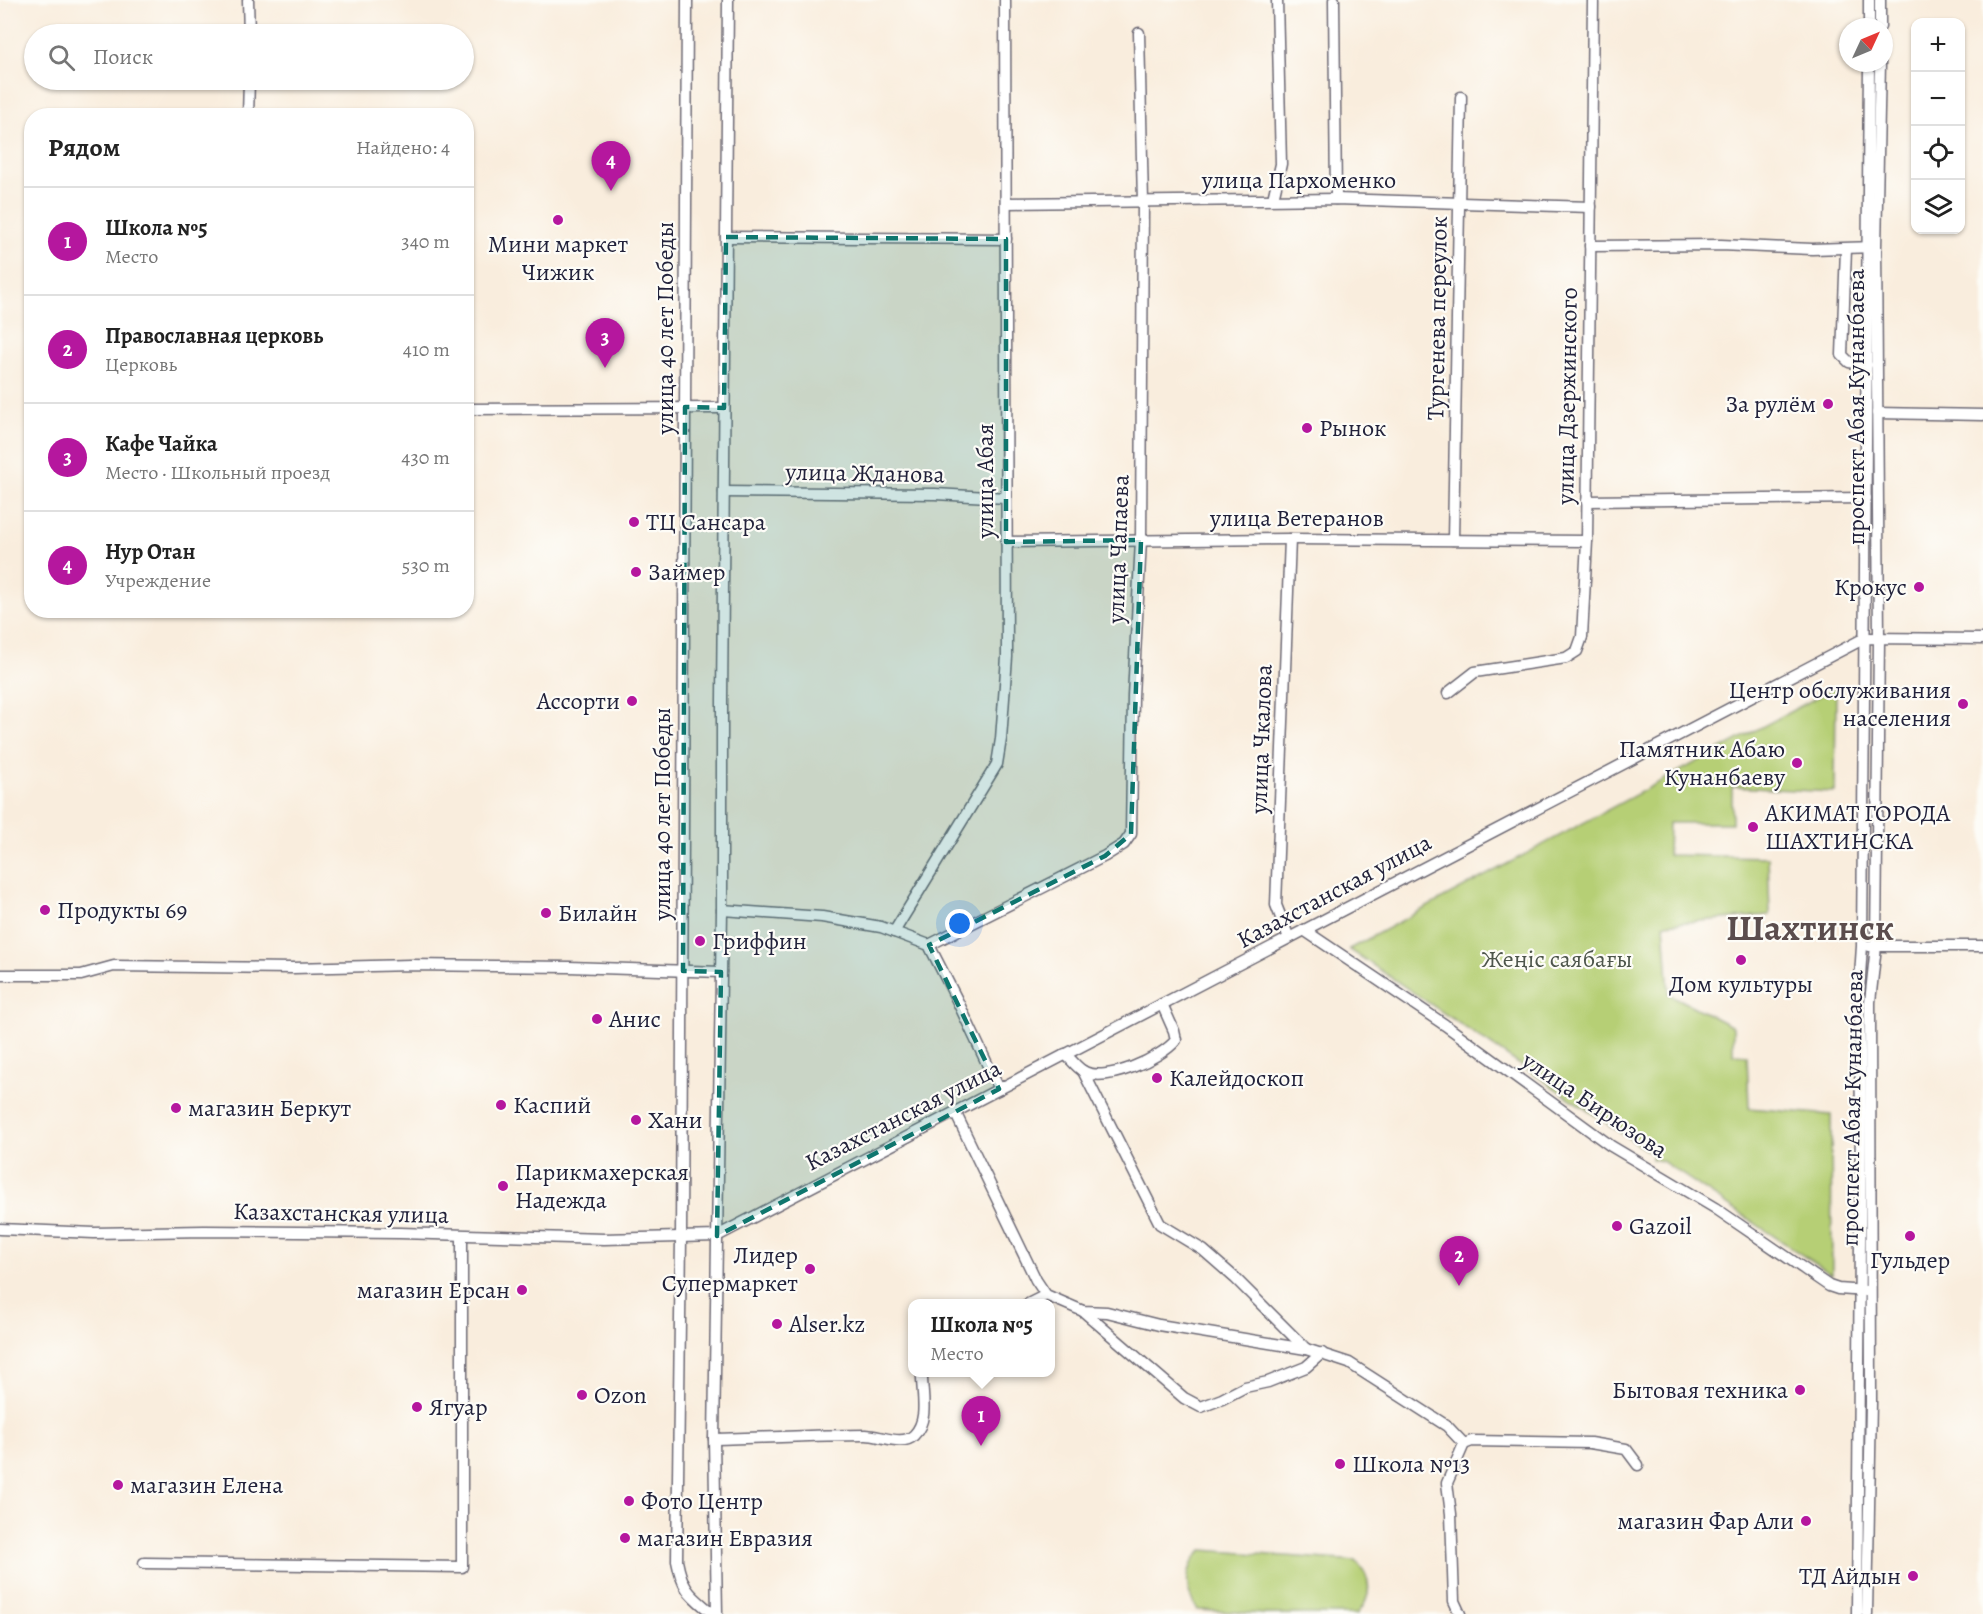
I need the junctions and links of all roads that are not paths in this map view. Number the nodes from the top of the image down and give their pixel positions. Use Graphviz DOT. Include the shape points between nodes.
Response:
graph roads {
  1 [pos="248,0"];
  2 [pos="687,0"];
  3 [pos="728,0"];
  4 [pos="1005,0"];
  5 [pos="1277,0"];
  6 [pos="1334,0"];
  7 [pos="1593,0"];
  8 [pos="1869,0"];
  9 [pos="1880,0"];
  10 [pos="1869,18"];
  11 [pos="1880,18"];
  12 [pos="249,24"];
  13 [pos="1138,33"];
  14 [pos="1869,72"];
  15 [pos="1880,72"];
  16 [pos="249,90"];
  17 [pos="1461,97"];
  18 [pos="248,108"];
  19 [pos="1273,199"];
  20 [pos="1336,199"];
  21 [pos="1143,202"];
  22 [pos="1006,203"];
  23 [pos="1461,203"];
  24 [pos="1591,207"];
  25 [pos="726,237"];
  26 [pos="1006,239"];
  27 [pos="1590,246"];
  28 [pos="1872,248"];
  29 [pos="1846,249"];
  30 [pos="1867,365"];
  31 [pos="685,407"];
  32 [pos="724,408"];
  33 [pos="474,410"];
  34 [pos="1877,413"];
  35 [pos="1983,415"];
  36 [pos="724,492"];
  37 [pos="1006,498"];
  38 [pos="1866,498"];
  39 [pos="1587,501"];
  40 [pos="1290,539"];
  41 [pos="1141,540"];
  42 [pos="1453,540"];
  43 [pos="1587,541"];
  44 [pos="1006,542"];
  45 [pos="1864,638"];
  46 [pos="1880,638"];
  47 [pos="1983,639"];
  48 [pos="1448,693"];
  49 [pos="722,910"];
  50 [pos="1304,930"];
  51 [pos="894,932"];
  52 [pos="1289,938"];
  53 [pos="929,945"];
  54 [pos="1862,946"];
  55 [pos="1876,946"];
  56 [pos="1983,946"];
  57 [pos="683,970"];
  58 [pos="721,972"];
  59 [pos="0,975"];
  60 [pos="1162,1004"];
  61 [pos="1065,1054"];
  62 [pos="1083,1071"];
  63 [pos="999,1089"];
  64 [pos="955,1112"];
  65 [pos="0,1229"];
  66 [pos="462,1236"];
  67 [pos="717,1236"];
  68 [pos="681,1238"];
  69 [pos="1865,1292"];
  70 [pos="1046,1295"];
  71 [pos="1038,1299"];
  72 [pos="1083,1311"];
  73 [pos="1306,1349"];
  74 [pos="1322,1353"];
  75 [pos="922,1377"];
  76 [pos="714,1439"];
  77 [pos="1464,1444"];
  78 [pos="1638,1465"];
  79 [pos="144,1563"];
  80 [pos="715,1614"];
  81 [pos="1460,1614"];
  82 [pos="1857,1614"];
  83 [pos="1867,1614"];
  1 -- 12 [label="street"];
  2 -- 31 [label="street, улица 40 лет Победы"];
  3 -- 25 [label="street, улица 40 лет Победы"];
  4 -- 22 [label="street, улица Абая"];
  5 -- 19 [label="street" via="1281,164"];
  6 -- 20 [label="street"];
  7 -- 24 [label="street, улица Дзержинского"];
  8 -- 10 [label="street"];
  9 -- 11 [label="street"];
  13 -- 21 [label="street, улица Чапаева"];
  14 -- 28 [label="street, проспект Абая Кунанбаева"];
  15 -- 28 [label="street, проспект Абая Кунанбаева"];
  16 -- 18 [label="street"];
  17 -- 23 [label="street, Тургенева переулок"];
  19 -- 20 [label="street, улица Пархоменко"];
  19 -- 21 [label="street, улица Пархоменко"];
  20 -- 23 [label="street, улица Пархоменко"];
  21 -- 22 [label="street, улица Пархоменко"];
  21 -- 41 [label="street, улица Чапаева"];
  22 -- 26 [label="street, улица Абая"];
  23 -- 24 [label="street, улица Пархоменко"];
  23 -- 42 [label="street, Тургенева переулок"];
  24 -- 27 [label="street, улица Дзержинского"];
  25 -- 26 [label="street"];
  25 -- 32 [label="street, улица 40 лет Победы"];
  26 -- 37 [label="street, улица Абая"];
  27 -- 29 [label="street"];
  27 -- 39 [label="street, улица Дзержинского"];
  28 -- 29 [label="street"];
  28 -- 30 [label="street, проспект Абая Кунанбаева"];
  28 -- 34 [label="street, проспект Абая Кунанбаева"];
  29 -- 30 [label="street" via="1842,355 1849,362"];
  30 -- 38 [label="street, проспект Абая Кунанбаева"];
  31 -- 32 [label="street"];
  31 -- 33 [label="street"];
  31 -- 57 [label="street, улица 40 лет Победы"];
  32 -- 36 [label="street, улица 40 лет Победы"];
  34 -- 35 [label="street"];
  34 -- 46 [label="street, проспект Абая Кунанбаева"];
  36 -- 37 [label="street, улица Жданова"];
  36 -- 49 [label="street, улица 40 лет Победы"];
  37 -- 44 [label="street, улица Абая"];
  38 -- 39 [label="street"];
  38 -- 45 [label="street, проспект Абая Кунанбаева"];
  39 -- 43 [label="street, улица Дзержинского"];
  40 -- 41 [label="street, улица Ветеранов"];
  40 -- 42 [label="street, улица Ветеранов"];
  40 -- 52 [label="street, улица Чкалова" via="1276,905"];
  41 -- 44 [label="street, улица Ветеранов"];
  41 -- 53 [label="street, улица Чапаева" via="1131,834 1124,844 1105,856"];
  42 -- 43 [label="street, улица Ветеранов"];
  43 -- 48 [label="street, улица Дзержинского" via="1582,638 1577,651 1566,658 1474,672"];
  44 -- 51 [label="street, улица Абая" via="1007,657 997,764"];
  45 -- 46 [label="street, Казахстанская улица"];
  45 -- 50 [label="street, Казахстанская улица"];
  45 -- 54 [label="street, проспект Абая Кунанбаева"];
  46 -- 47 [label="street, Казахстанская улица"];
  46 -- 55 [label="street, проспект Абая Кунанбаева"];
  49 -- 51 [label="street" via="822,916"];
  49 -- 58 [label="street, улица 40 лет Победы"];
  50 -- 52 [label="street, Казахстанская улица"];
  50 -- 69 [label="street, улица Бирюзова" via="1445,1025 1611,1146 1715,1208 1829,1286"];
  51 -- 53 [label="street"];
  52 -- 60 [label="street, Казахстанская улица"];
  53 -- 63 [label="street"];
  54 -- 55 [label="street"];
  54 -- 69 [label="street, проспект Абая Кунанбаева" via="1859,991"];
  55 -- 56 [label="street"];
  55 -- 69 [label="street, проспект Абая Кунанбаева" via="1870,1002"];
  57 -- 58 [label="street"];
  57 -- 59 [label="street" via="114,966 81,975"];
  57 -- 68 [label="street, улица 40 лет Победы"];
  58 -- 67 [label="street, улица 40 лет Победы"];
  60 -- 61 [label="street, Казахстанская улица"];
  60 -- 62 [label="street" via="1176,1040 1171,1047 1122,1071 1100,1075"];
  61 -- 62 [label="street"];
  61 -- 63 [label="street, Казахстанская улица"];
  62 -- 73 [label="street" via="1160,1224 1203,1250"];
  63 -- 64 [label="street, Казахстанская улица"];
  64 -- 67 [label="street, Казахстанская улица"];
  64 -- 70 [label="street"];
  65 -- 66 [label="street, Казахстанская улица"];
  66 -- 68 [label="street, Казахстанская улица"];
  66 -- 79 [label="street" via="462,1567"];
  67 -- 68 [label="street, Казахстанская улица"];
  67 -- 76 [label="street, улица 40 лет Победы"];
  68 -- 80 [label="street, улица 40 лет Победы" via="677,1562 680,1581 687,1592"];
  69 -- 82 [label="street, проспект Абая Кунанбаева"];
  69 -- 83 [label="street, проспект Абая Кунанбаева" via="1871,1402"];
  70 -- 71 [label="street"];
  70 -- 72 [label="street"];
  72 -- 73 [label="street" via="1107,1312 1159,1325"];
  72 -- 74 [label="street" via="1184,1398 1201,1407 1245,1387 1306,1367"];
  73 -- 74 [label="street"];
  74 -- 77 [label="street" via="1349,1363 1447,1426"];
  75 -- 76 [label="street" via="924,1409 913,1437"];
  76 -- 80 [label="street, улица 40 лет Победы"];
  77 -- 78 [label="street" via="1590,1443 1626,1449"];
  77 -- 81 [label="street" via="1447,1483 1454,1601"];
}
